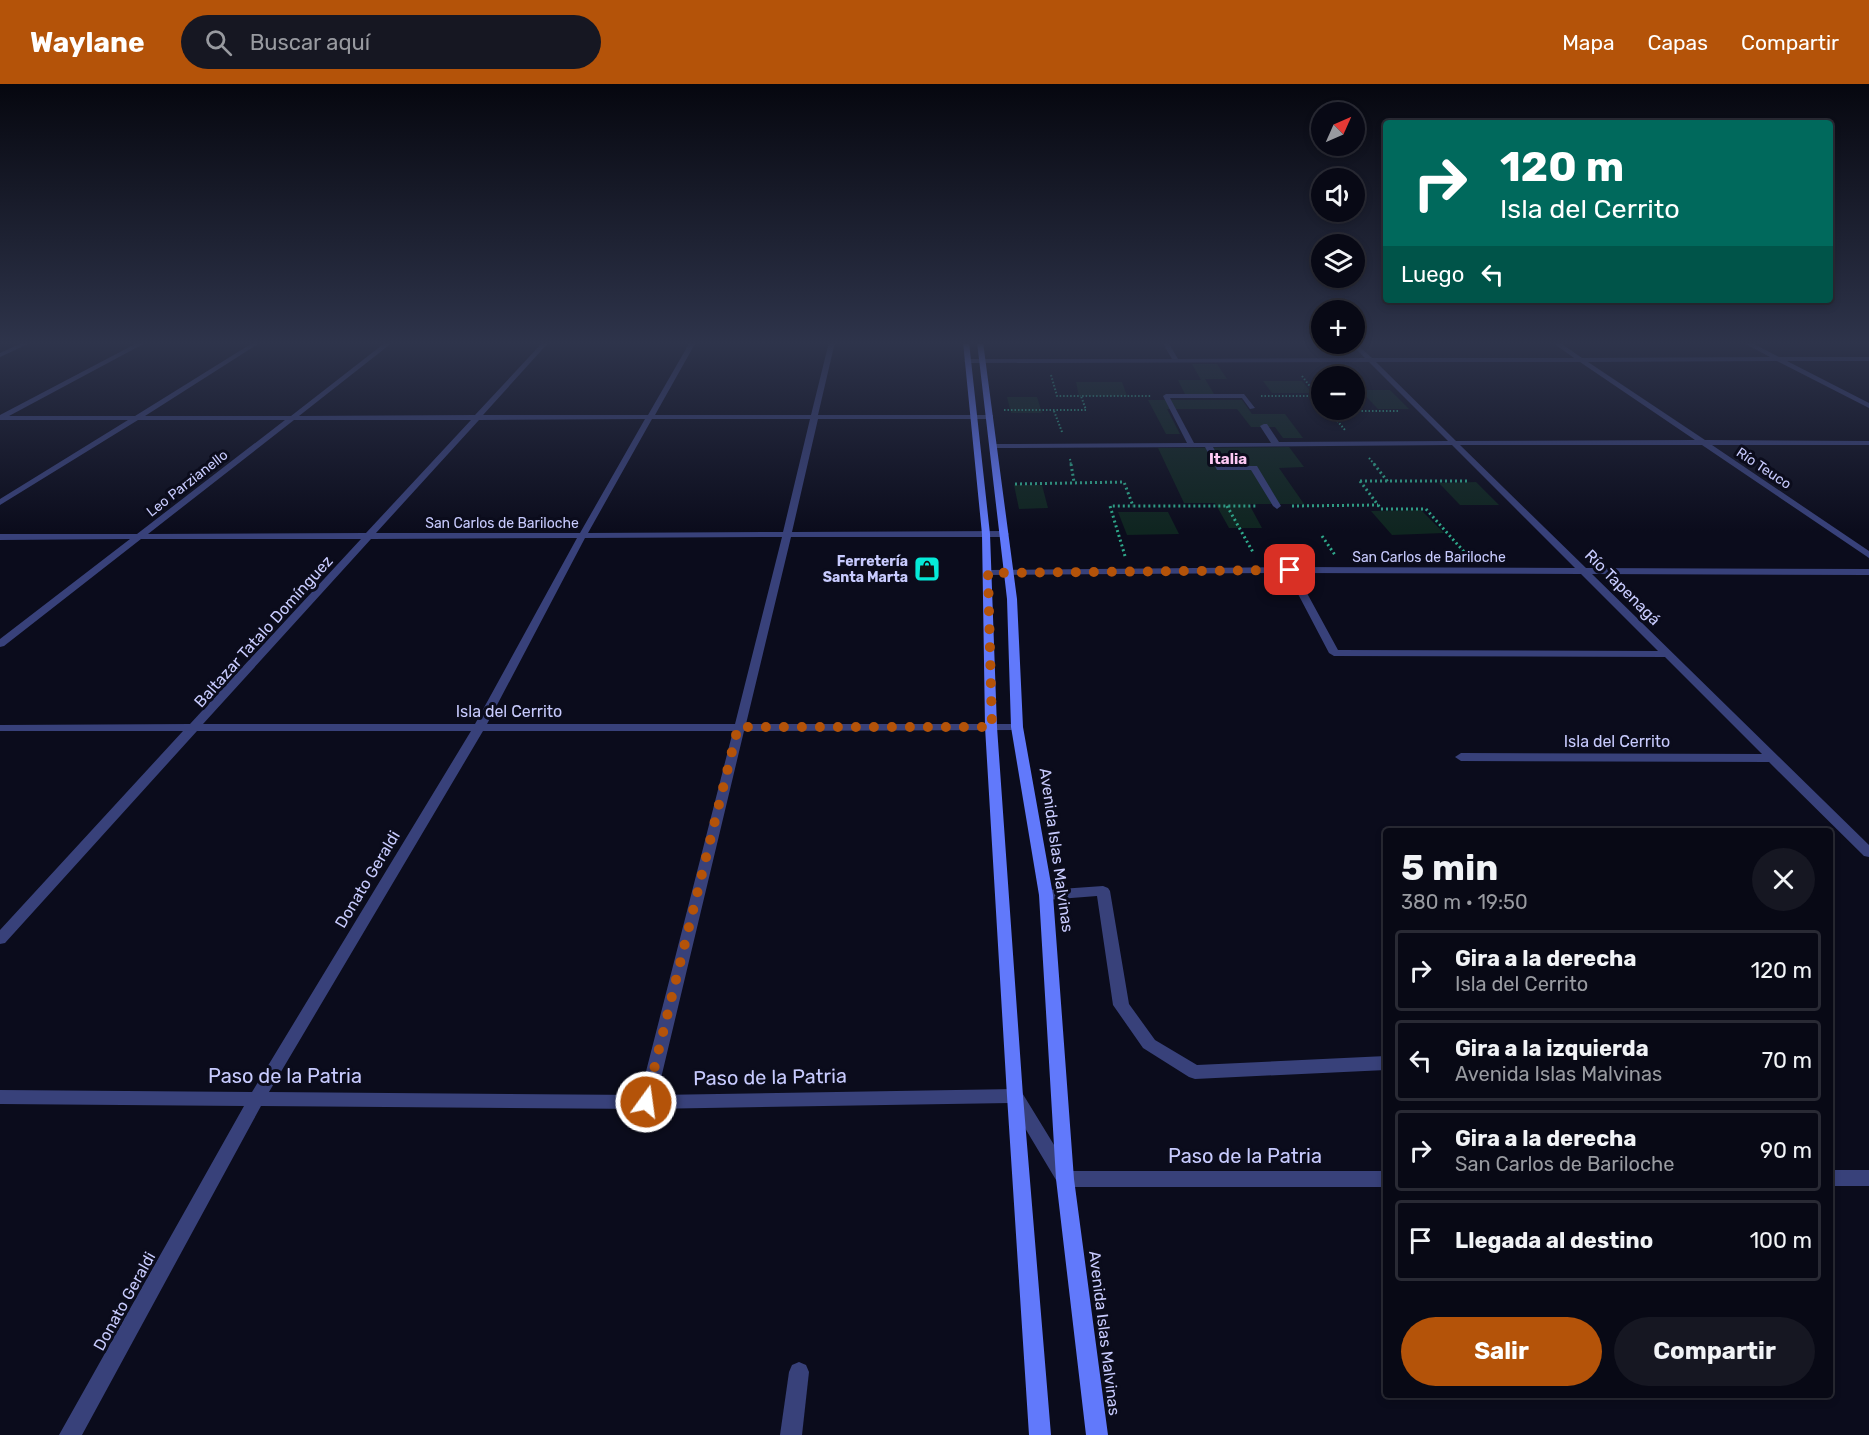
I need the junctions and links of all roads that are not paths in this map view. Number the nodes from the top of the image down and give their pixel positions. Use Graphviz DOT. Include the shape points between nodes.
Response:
graph roads {
  1 [pos="25,405"];
  2 [pos="155,405"];
  3 [pos="310,405"];
  4 [pos="490,405"];
  5 [pos="658,405"];
  6 [pos="818,405"];
  7 [pos="972,405"];
  8 [pos="988,405"];
  9 [pos="1171,405"];
  10 [pos="1250,405"];
  11 [pos="1415,405"];
  12 [pos="1647,405"];
  13 [pos="1252,408"];
  14 [pos="989,413"];
  15 [pos="479,417"];
  16 [pos="651,417"];
  17 [pos="815,417"];
  18 [pos="973,417"];
  19 [pos="0,418"];
  20 [pos="134,418"];
  21 [pos="293,418"];
  22 [pos="1264,426"];
  23 [pos="1455,443"];
  24 [pos="1703,443"];
  25 [pos="1869,443"];
  26 [pos="1191,444"];
  27 [pos="1207,444"];
  28 [pos="1276,444"];
  29 [pos="994,446"];
  30 [pos="0,503"];
  31 [pos="1276,506"];
  32 [pos="986,534"];
  33 [pos="1005,534"];
  34 [pos="370,536"];
  35 [pos="582,536"];
  36 [pos="787,536"];
  37 [pos="0,537"];
  38 [pos="139,537"];
  39 [pos="1869,555"];
  40 [pos="1290,570"];
  41 [pos="1009,572"];
  42 [pos="1585,572"];
  43 [pos="1869,572"];
  44 [pos="988,573"];
  45 [pos="0,645"];
  46 [pos="1667,654"];
  47 [pos="738,727"];
  48 [pos="992,727"];
  49 [pos="1017,727"];
  50 [pos="0,728"];
  51 [pos="195,728"];
  52 [pos="479,728"];
  53 [pos="1461,757"];
  54 [pos="1773,758"];
  55 [pos="1869,853"];
  56 [pos="1046,895"];
  57 [pos="0,939"];
  58 [pos="1383,1063"];
  59 [pos="1015,1096"];
  60 [pos="0,1097"];
  61 [pos="257,1098"];
  62 [pos="646,1102"];
  63 [pos="1833,1178"];
  64 [pos="1869,1178"];
  65 [pos="1065,1179"];
  66 [pos="1383,1179"];
  67 [pos="799,1372"];
  68 [pos="70,1435"];
  69 [pos="790,1435"];
  70 [pos="1040,1435"];
  71 [pos="1097,1435"];
  1 -- 19 [label="street"];
  2 -- 20 [label="street"];
  3 -- 21 [label="street, Leo Parzianello"];
  4 -- 15 [label="street, Baltazar Tatalo Domínguez"];
  5 -- 16 [label="street, Donato Geraldi"];
  6 -- 17 [label="street"];
  7 -- 18 [label="main road"];
  8 -- 14 [label="main road, Avenida Islas Malvinas"];
  9 -- 26 [label="street"];
  10 -- 13 [label="street"];
  11 -- 23 [label="street, Río Tapenagá"];
  12 -- 24 [label="street, Río Teuco"];
  14 -- 18 [label="street"];
  14 -- 29 [label="main road, Avenida Islas Malvinas"];
  15 -- 16 [label="street"];
  15 -- 21 [label="street"];
  15 -- 34 [label="street, Baltazar Tatalo Domínguez"];
  16 -- 17 [label="street"];
  16 -- 35 [label="street, Donato Geraldi"];
  17 -- 18 [label="street"];
  17 -- 36 [label="street"];
  18 -- 32 [label="main road"];
  19 -- 20 [label="street"];
  20 -- 21 [label="street"];
  20 -- 30 [label="street"];
  21 -- 38 [label="street, Leo Parzianello"];
  22 -- 28 [label="street"];
  23 -- 24 [label="street"];
  23 -- 28 [label="street"];
  23 -- 42 [label="street, Río Tapenagá"];
  24 -- 25 [label="street"];
  24 -- 39 [label="street, Río Teuco"];
  26 -- 27 [label="street"];
  26 -- 29 [label="street"];
  27 -- 28 [label="street"];
  27 -- 31 [label="street" via="1220,468 1254,468"];
  29 -- 33 [label="main road, Avenida Islas Malvinas"];
  32 -- 33 [label="street, San Carlos de Bariloche"];
  32 -- 36 [label="street, San Carlos de Bariloche"];
  32 -- 44 [label="main road"];
  33 -- 41 [label="main road, Avenida Islas Malvinas"];
  34 -- 35 [label="street, San Carlos de Bariloche"];
  34 -- 38 [label="street, San Carlos de Bariloche"];
  34 -- 51 [label="street, Baltazar Tatalo Domínguez"];
  35 -- 36 [label="street, San Carlos de Bariloche"];
  35 -- 52 [label="street, Donato Geraldi"];
  36 -- 47 [label="street"];
  37 -- 38 [label="street, San Carlos de Bariloche"];
  38 -- 45 [label="street, Leo Parzianello"];
  40 -- 41 [label="street, San Carlos de Bariloche"];
  40 -- 42 [label="street, San Carlos de Bariloche"];
  40 -- 46 [label="street" via="1334,653"];
  41 -- 44 [label="street, San Carlos de Bariloche"];
  41 -- 49 [label="main road, Avenida Islas Malvinas"];
  42 -- 43 [label="street, San Carlos de Bariloche"];
  42 -- 46 [label="street, Río Tapenagá"];
  44 -- 48 [label="main road"];
  46 -- 54 [label="street, Río Tapenagá"];
  47 -- 48 [label="street, Isla del Cerrito"];
  47 -- 52 [label="street, Isla del Cerrito"];
  47 -- 62 [label="street"];
  48 -- 49 [label="street, Isla del Cerrito"];
  48 -- 59 [label="main road"];
  49 -- 56 [label="main road, Avenida Islas Malvinas"];
  50 -- 51 [label="street, Isla del Cerrito"];
  51 -- 52 [label="street, Isla del Cerrito"];
  51 -- 57 [label="street, Baltazar Tatalo Domínguez"];
  52 -- 61 [label="street, Donato Geraldi"];
  53 -- 54 [label="street, Isla del Cerrito"];
  54 -- 55 [label="street, Río Tapenagá"];
  56 -- 58 [label="street" via="1103,891 1121,1005 1149,1044 1195,1072"];
  56 -- 65 [label="main road, Avenida Islas Malvinas"];
  59 -- 62 [label="street, Paso de la Patria"];
  59 -- 65 [label="street"];
  59 -- 70 [label="main road"];
  60 -- 61 [label="street, Paso de la Patria"];
  61 -- 62 [label="street, Paso de la Patria"];
  61 -- 68 [label="street, Donato Geraldi"];
  63 -- 64 [label="street"];
  65 -- 66 [label="street, Paso de la Patria"];
  65 -- 71 [label="main road, Avenida Islas Malvinas"];
  67 -- 69 [label="street"];
}
